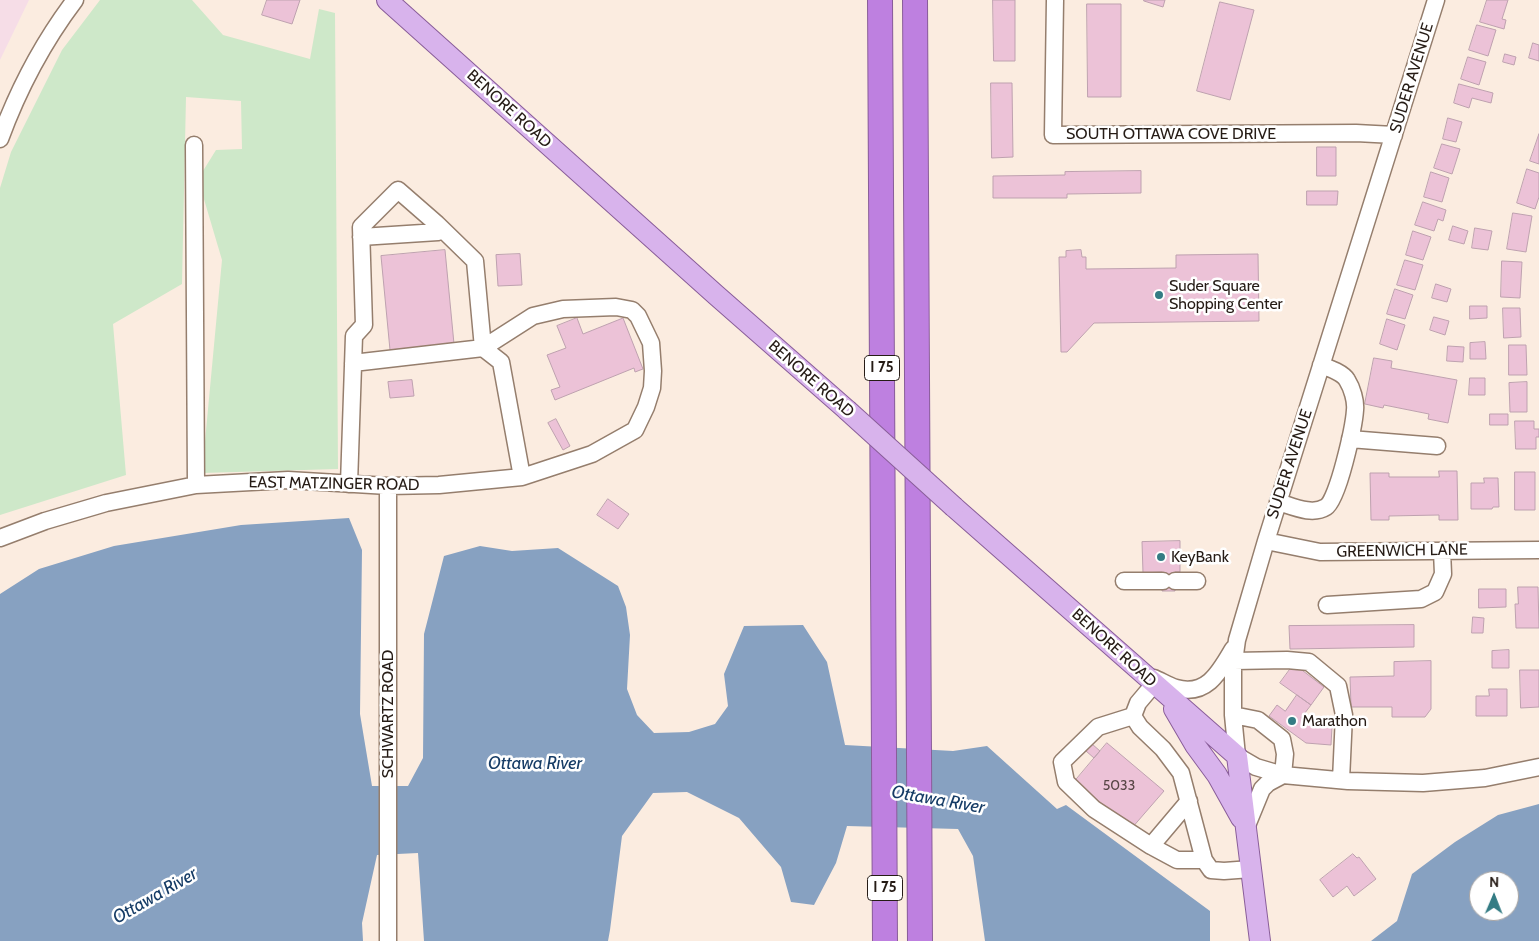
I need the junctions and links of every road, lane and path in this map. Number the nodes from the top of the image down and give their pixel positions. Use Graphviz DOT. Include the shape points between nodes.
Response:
graph roads {
  1 [pos="75,0"];
  2 [pos="387,0"];
  3 [pos="880,0"];
  4 [pos="915,0"];
  5 [pos="1054,0"];
  6 [pos="1436,0"];
  7 [pos="1394,135"];
  8 [pos="0,139"];
  9 [pos="194,145"];
  10 [pos="438,224"];
  11 [pos="361,237"];
  12 [pos="483,348"];
  13 [pos="353,363"];
  14 [pos="1321,365"];
  15 [pos="1350,439"];
  16 [pos="1437,446"];
  17 [pos="522,477"];
  18 [pos="350,484"];
  19 [pos="196,485"];
  20 [pos="388,486"];
  21 [pos="1278,502"];
  22 [pos="0,538"];
  23 [pos="1266,541"];
  24 [pos="1539,550"];
  25 [pos="1442,551"];
  26 [pos="1124,581"];
  27 [pos="1197,581"];
  28 [pos="1327,605"];
  29 [pos="1237,640"];
  30 [pos="1234,661"];
  31 [pos="1153,683"];
  32 [pos="1233,715"];
  33 [pos="1134,716"];
  34 [pos="1237,756"];
  35 [pos="1539,767"];
  36 [pos="1283,775"];
  37 [pos="1340,780"];
  38 [pos="1189,801"];
  39 [pos="1246,828"];
  40 [pos="1151,846"];
  41 [pos="1204,860"];
  42 [pos="1251,869"];
  43 [pos="388,941"];
  44 [pos="885,941"];
  45 [pos="920,941"];
  46 [pos="1260,941"];
  1 -- 8 [label="street" via="24,84"];
  2 -- 31 [label="main road, BENORE ROAD, bridge"];
  3 -- 44 [label="highway, I 75"];
  4 -- 45 [label="highway, I 75"];
  5 -- 7 [label="street, SOUTH OTTAWA COVE DRIVE" via="1053,135"];
  6 -- 7 [label="street, SUDER AVENUE"];
  7 -- 14 [label="street, SUDER AVENUE"];
  9 -- 19 [label="street"];
  10 -- 11 [label="street" via="438,232"];
  10 -- 11 [label="street" via="398,190 361,227"];
  10 -- 12 [label="street" via="475,261"];
  11 -- 13 [label="street" via="364,325 354,336"];
  12 -- 13 [label="street"];
  12 -- 17 [label="street" via="501,362"];
  12 -- 17 [label="street, EAST MATZINGER ROAD" via="532,316 563,309 616,307 632,310 638,316 651,343 652,388 635,430 592,454"];
  13 -- 18 [label="street"];
  14 -- 15 [label="street" via="1347,379 1355,408"];
  14 -- 21 [label="street, SUDER AVENUE"];
  15 -- 16 [label="street"];
  15 -- 21 [label="street" via="1328,507 1317,511 1305,510"];
  17 -- 20 [label="street, EAST MATZINGER ROAD"];
  18 -- 19 [label="street, EAST MATZINGER ROAD" via="288,480"];
  18 -- 20 [label="street, EAST MATZINGER ROAD"];
  19 -- 22 [label="street, EAST MATZINGER ROAD" via="106,503"];
  20 -- 43 [label="street, SCHWARTZ ROAD"];
  21 -- 23 [label="street, SUDER AVENUE"];
  23 -- 25 [label="street, GREENWICH LANE" via="1320,552"];
  23 -- 29 [label="street, SUDER AVENUE"];
  24 -- 25 [label="street, GREENWICH LANE"];
  25 -- 28 [label="street" via="1443,574 1436,592 1421,599"];
  26 -- 27 [label="street"];
  29 -- 30 [label="street, SUDER AVENUE"];
  29 -- 31 [label="street" via="1219,672 1208,683 1191,690"];
  30 -- 32 [label="street, SUDER AVENUE"];
  30 -- 37 [label="street" via="1310,662 1338,686 1344,715"];
  31 -- 33 [label="street" via="1138,703"];
  31 -- 34 [label="main road, BENORE ROAD"];
  31 -- 39 [label="main road" via="1217,775"];
  32 -- 34 [label="street, SUDER AVENUE"];
  32 -- 36 [label="street" via="1258,720 1282,739 1285,754"];
  33 -- 38 [label="street" via="1181,773"];
  33 -- 40 [label="street" via="1098,727 1062,762 1066,782 1094,808"];
  34 -- 36 [label="street" via="1256,767"];
  34 -- 39 [label="main road, SUDER AVENUE"];
  35 -- 37 [label="street" via="1485,778 1423,783"];
  36 -- 37 [label="street"];
  36 -- 39 [label="street" via="1262,789"];
  38 -- 40 [label="street"];
  38 -- 41 [label="street"];
  39 -- 42 [label="main road, SUDER AVENUE"];
  40 -- 41 [label="street" via="1177,860"];
  41 -- 42 [label="street" via="1211,870"];
  42 -- 46 [label="main road, SUDER AVENUE"];
}
